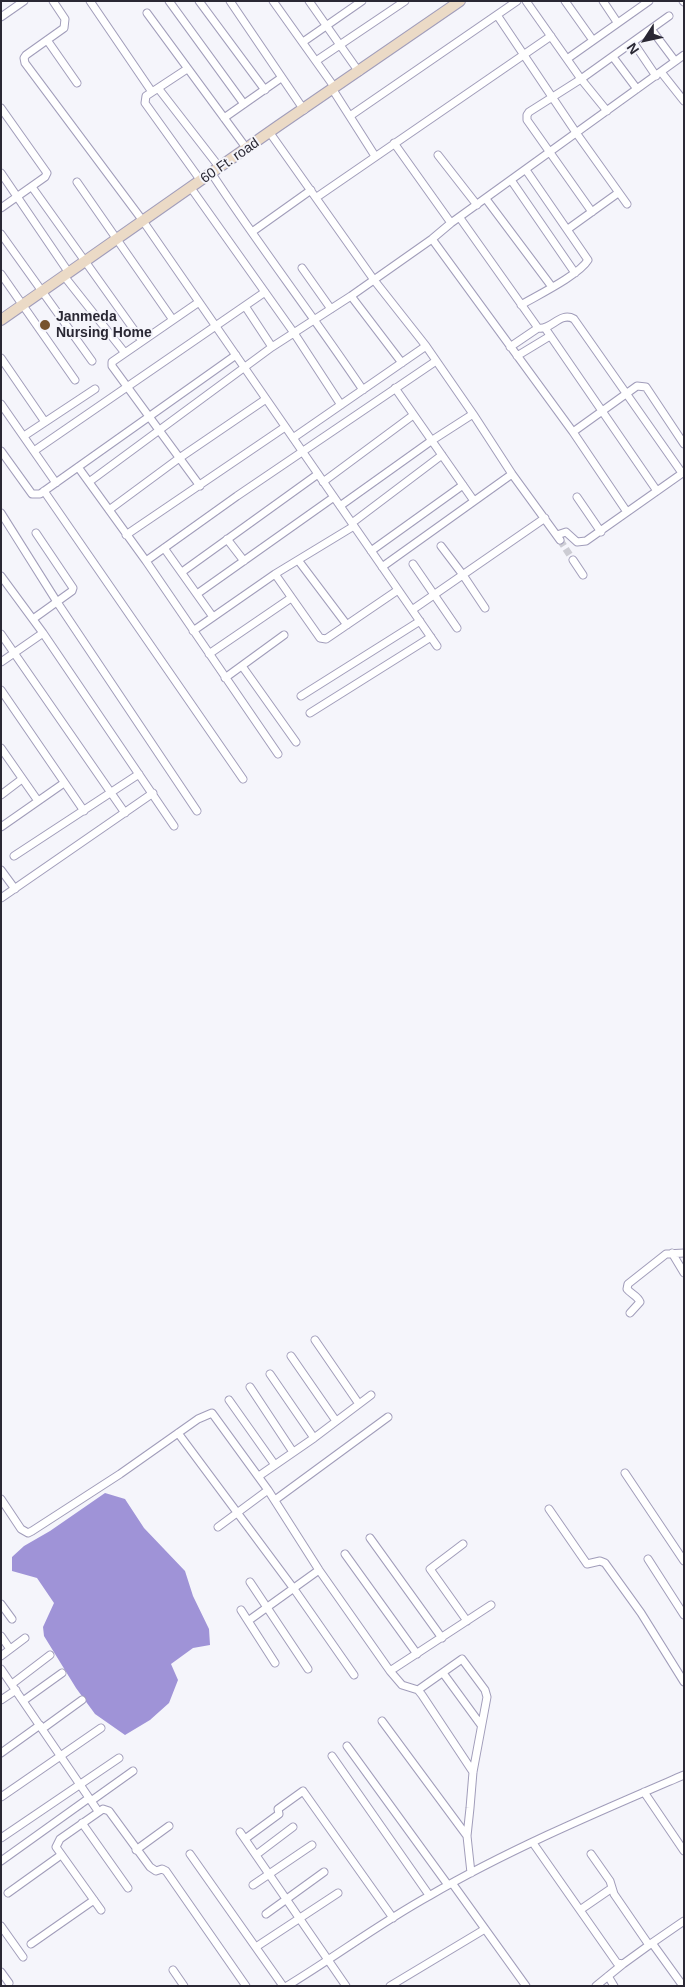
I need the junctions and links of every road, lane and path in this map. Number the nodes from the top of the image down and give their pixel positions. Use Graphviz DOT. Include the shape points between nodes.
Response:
graph roads {
  1 [pos="24,1"];
  2 [pos="53,1"];
  3 [pos="90,1"];
  4 [pos="169,1"];
  5 [pos="199,1"];
  6 [pos="230,1"];
  7 [pos="273,1"];
  8 [pos="309,1"];
  9 [pos="362,1"];
  10 [pos="405,1"];
  11 [pos="460,1"];
  12 [pos="517,1"];
  13 [pos="526,1"];
  14 [pos="565,1"];
  15 [pos="603,1"];
  16 [pos="645,2"];
  17 [pos="446,5"];
  18 [pos="147,14"];
  19 [pos="497,15"];
  20 [pos="669,16"];
  21 [pos="1,17"];
  22 [pos="617,22"];
  23 [pos="326,26"];
  24 [pos="651,29"];
  25 [pos="551,36"];
  26 [pos="592,39"];
  27 [pos="47,40"];
  28 [pos="303,42"];
  29 [pos="633,42"];
  30 [pos="340,45"];
  31 [pos="524,55"];
  32 [pos="684,55"];
  33 [pos="613,56"];
  34 [pos="567,58"];
  35 [pos="316,61"];
  36 [pos="675,61"];
  37 [pos="187,69"];
  38 [pos="358,72"];
  39 [pos="659,74"];
  40 [pos="281,78"];
  41 [pos="581,79"];
  42 [pos="77,83"];
  43 [pos="334,89"];
  44 [pos="637,89"];
  45 [pos="155,90"];
  46 [pos="264,90"];
  47 [pos="683,97"];
  48 [pos="552,98"];
  49 [pos="244,104"];
  50 [pos="1,108"];
  51 [pos="304,110"];
  52 [pos="607,112"];
  53 [pos="350,116"];
  54 [pos="224,118"];
  55 [pos="270,133"];
  56 [pos="577,134"];
  57 [pos="394,143"];
  58 [pos="247,150"];
  59 [pos="550,152"];
  60 [pos="438,155"];
  61 [pos="375,156"];
  62 [pos="526,170"];
  63 [pos="216,171"];
  64 [pos="1,173"];
  65 [pos="511,180"];
  66 [pos="201,181"];
  67 [pos="77,182"];
  68 [pos="32,187"];
  69 [pos="191,188"];
  70 [pos="311,190"];
  71 [pos="618,193"];
  72 [pos="17,196"];
  73 [pos="317,198"];
  74 [pos="486,199"];
  75 [pos="627,204"];
  76 [pos="477,205"];
  77 [pos="1,208"];
  78 [pos="592,212"];
  79 [pos="460,218"];
  80 [pos="143,221"];
  81 [pos="451,223"];
  82 [pos="568,229"];
  83 [pos="252,232"];
  84 [pos="1,234"];
  85 [pos="432,239"];
  86 [pos="117,240"];
  87 [pos="85,261"];
  88 [pos="302,268"];
  89 [pos="575,272"];
  90 [pos="1,274"];
  91 [pos="67,274"];
  92 [pos="374,280"];
  93 [pos="552,287"];
  94 [pos="265,292"];
  95 [pos="42,293"];
  96 [pos="351,296"];
  97 [pos="199,302"];
  98 [pos="521,305"];
  99 [pos="23,306"];
  100 [pos="245,306"];
  101 [pos="331,309"];
  102 [pos="315,319"];
  103 [pos="1,320"];
  104 [pos="172,320"];
  105 [pos="216,327"];
  106 [pos="541,328"];
  107 [pos="294,333"];
  108 [pos="550,336"];
  109 [pos="142,341"];
  110 [pos="426,346"];
  111 [pos="272,347"];
  112 [pos="510,347"];
  113 [pos="125,353"];
  114 [pos="236,355"];
  115 [pos="517,356"];
  116 [pos="1,358"];
  117 [pos="92,361"];
  118 [pos="436,361"];
  119 [pos="402,363"];
  120 [pos="244,368"];
  121 [pos="75,380"];
  122 [pos="128,386"];
  123 [pos="395,388"];
  124 [pos="95,389"];
  125 [pos="363,390"];
  126 [pos="627,393"];
  127 [pos="266,399"];
  128 [pos="1,404"];
  129 [pos="341,405"];
  130 [pos="602,411"];
  131 [pos="473,414"];
  132 [pos="150,416"];
  133 [pos="412,416"];
  134 [pos="45,422"];
  135 [pos="285,427"];
  136 [pos="160,430"];
  137 [pos="573,432"];
  138 [pos="24,436"];
  139 [pos="293,438"];
  140 [pos="431,441"];
  141 [pos="684,444"];
  142 [pos="1,451"];
  143 [pos="34,451"];
  144 [pos="303,452"];
  145 [pos="442,455"];
  146 [pos="180,458"];
  147 [pos="78,466"];
  148 [pos="683,472"];
  149 [pos="318,474"];
  150 [pos="512,474"];
  151 [pos="89,482"];
  152 [pos="324,482"];
  153 [pos="56,483"];
  154 [pos="464,485"];
  155 [pos="200,486"];
  156 [pos="44,491"];
  157 [pos="657,491"];
  158 [pos="577,497"];
  159 [pos="334,498"];
  160 [pos="474,501"];
  161 [pos="340,506"];
  162 [pos="109,510"];
  163 [pos="627,512"];
  164 [pos="1,513"];
  165 [pos="545,518"];
  166 [pos="353,524"];
  167 [pos="601,532"];
  168 [pos="36,533"];
  169 [pos="126,535"];
  170 [pos="227,539"];
  171 [pos="441,546"];
  172 [pos="164,548"];
  173 [pos="371,551"];
  174 [pos="298,560"];
  175 [pos="573,560"];
  176 [pos="146,561"];
  177 [pos="244,561"];
  178 [pos="413,564"];
  179 [pos="382,567"];
  180 [pos="182,572"];
  181 [pos="275,574"];
  182 [pos="463,575"];
  183 [pos="583,575"];
  184 [pos="1,576"];
  185 [pos="398,590"];
  186 [pos="197,594"];
  187 [pos="434,595"];
  188 [pos="291,598"];
  189 [pos="57,602"];
  190 [pos="485,608"];
  191 [pos="412,610"];
  192 [pos="213,617"];
  193 [pos="33,619"];
  194 [pos="420,621"];
  195 [pos="347,625"];
  196 [pos="457,628"];
  197 [pos="193,631"];
  198 [pos="43,633"];
  199 [pos="1,634"];
  200 [pos="284,635"];
  201 [pos="431,637"];
  202 [pos="437,646"];
  203 [pos="15,653"];
  204 [pos="209,654"];
  205 [pos="1,662"];
  206 [pos="242,666"];
  207 [pos="225,678"];
  208 [pos="1,690"];
  209 [pos="301,696"];
  210 [pos="310,713"];
  211 [pos="296,742"];
  212 [pos="1,748"];
  213 [pos="278,754"];
  214 [pos="140,774"];
  215 [pos="22,779"];
  216 [pos="244,779"];
  217 [pos="64,783"];
  218 [pos="111,793"];
  219 [pos="153,793"];
  220 [pos="1,795"];
  221 [pos="38,801"];
  222 [pos="84,811"];
  223 [pos="197,811"];
  224 [pos="125,813"];
  225 [pos="174,826"];
  226 [pos="1,827"];
  227 [pos="14,856"];
  228 [pos="1,870"];
  229 [pos="15,889"];
  230 [pos="1,898"];
  231 [pos="672,1253"];
  232 [pos="684,1254"];
  233 [pos="684,1273"];
  234 [pos="630,1313"];
  235 [pos="315,1340"];
  236 [pos="291,1356"];
  237 [pos="270,1374"];
  238 [pos="250,1387"];
  239 [pos="371,1395"];
  240 [pos="229,1400"];
  241 [pos="359,1404"];
  242 [pos="388,1417"];
  243 [pos="336,1421"];
  244 [pos="178,1433"];
  245 [pos="314,1438"];
  246 [pos="293,1452"];
  247 [pos="275,1465"];
  248 [pos="625,1473"];
  249 [pos="258,1476"];
  250 [pos="268,1490"];
  251 [pos="1,1499"];
  252 [pos="275,1500"];
  253 [pos="549,1509"];
  254 [pos="238,1512"];
  255 [pos="218,1527"];
  256 [pos="370,1538"];
  257 [pos="463,1544"];
  258 [pos="345,1554"];
  259 [pos="648,1559"];
  260 [pos="684,1561"];
  261 [pos="319,1570"];
  262 [pos="250,1582"];
  263 [pos="294,1589"];
  264 [pos="1,1604"];
  265 [pos="491,1605"];
  266 [pos="268,1608"];
  267 [pos="241,1610"];
  268 [pos="684,1615"];
  269 [pos="12,1619"];
  270 [pos="248,1621"];
  271 [pos="466,1621"];
  272 [pos="1,1636"];
  273 [pos="25,1638"];
  274 [pos="442,1638"];
  275 [pos="10,1649"];
  276 [pos="417,1654"];
  277 [pos="50,1655"];
  278 [pos="1,1656"];
  279 [pos="275,1662"];
  280 [pos="1,1669"];
  281 [pos="308,1669"];
  282 [pos="390,1671"];
  283 [pos="62,1673"];
  284 [pos="443,1673"];
  285 [pos="354,1675"];
  286 [pos="684,1682"];
  287 [pos="14,1687"];
  288 [pos="418,1690"];
  289 [pos="1,1700"];
  290 [pos="82,1700"];
  291 [pos="23,1701"];
  292 [pos="382,1721"];
  293 [pos="481,1726"];
  294 [pos="41,1727"];
  295 [pos="101,1728"];
  296 [pos="347,1746"];
  297 [pos="1,1753"];
  298 [pos="60,1756"];
  299 [pos="332,1756"];
  300 [pos="119,1758"];
  301 [pos="133,1772"];
  302 [pos="473,1772"];
  303 [pos="684,1775"];
  304 [pos="80,1784"];
  305 [pos="644,1792"];
  306 [pos="1,1798"];
  307 [pos="90,1799"];
  308 [pos="98,1812"];
  309 [pos="82,1823"];
  310 [pos="169,1826"];
  311 [pos="294,1827"];
  312 [pos="240,1832"];
  313 [pos="467,1836"];
  314 [pos="1,1838"];
  315 [pos="245,1839"];
  316 [pos="533,1843"];
  317 [pos="312,1845"];
  318 [pos="136,1850"];
  319 [pos="684,1851"];
  320 [pos="190,1854"];
  321 [pos="591,1854"];
  322 [pos="61,1855"];
  323 [pos="256,1855"];
  324 [pos="1,1861"];
  325 [pos="324,1872"];
  326 [pos="471,1873"];
  327 [pos="269,1874"];
  328 [pos="450,1884"];
  329 [pos="254,1885"];
  330 [pos="128,1888"];
  331 [pos="612,1888"];
  332 [pos="8,1893"];
  333 [pos="338,1893"];
  334 [pos="429,1895"];
  335 [pos="286,1899"];
  336 [pos="94,1900"];
  337 [pos="101,1910"];
  338 [pos="580,1910"];
  339 [pos="266,1914"];
  340 [pos="393,1918"];
  341 [pos="300,1919"];
  342 [pos="684,1922"];
  343 [pos="1,1926"];
  344 [pos="484,1929"];
  345 [pos="31,1944"];
  346 [pos="651,1944"];
  347 [pos="256,1947"];
  348 [pos="23,1958"];
  349 [pos="329,1960"];
  350 [pos="623,1964"];
  351 [pos="173,1970"];
  352 [pos="1,1972"];
  353 [pos="608,1976"];
  354 [pos="9,1983"];
  355 [pos="184,1986"];
  356 [pos="246,1986"];
  357 [pos="283,1986"];
  358 [pos="287,1986"];
  359 [pos="346,1986"];
  360 [pos="390,1986"];
  361 [pos="526,1986"];
  362 [pos="596,1986"];
  363 [pos="614,1986"];
  364 [pos="683,1986"];
  1 -- 21 [label="street"];
  2 -- 27 [label="street" via="66,23"];
  3 -- 45 [label="street"];
  4 -- 49 [label="street"];
  5 -- 46 [label="street"];
  6 -- 40 [label="street"];
  7 -- 28 [label="street"];
  8 -- 23 [label="street"];
  9 -- 23 [label="street"];
  10 -- 30 [label="street"];
  11 -- 17 [label="street, 60 Ft. road"];
  12 -- 19 [label="street"];
  13 -- 25 [label="street"];
  14 -- 26 [label="street"];
  15 -- 22 [label="street"];
  16 -- 22 [label="street"];
  17 -- 38 [label="street, 60 Ft. road"];
  18 -- 37 [label="street"];
  19 -- 31 [label="street"];
  19 -- 53 [label="street"];
  20 -- 24 [label="street"];
  22 -- 26 [label="street"];
  23 -- 28 [label="street"];
  23 -- 30 [label="street"];
  24 -- 29 [label="street"];
  24 -- 36 [label="street"];
  25 -- 31 [label="street"];
  25 -- 34 [label="street"];
  26 -- 34 [label="street"];
  27 -- 42 [label="street"];
  27 -- 80 [label="street" via="26,55 25,63"];
  28 -- 35 [label="street"];
  29 -- 33 [label="street"];
  29 -- 39 [label="street"];
  30 -- 35 [label="street"];
  30 -- 38 [label="street"];
  31 -- 48 [label="street"];
  31 -- 57 [label="street"];
  32 -- 36 [label="street"];
  33 -- 41 [label="street"];
  33 -- 44 [label="street"];
  34 -- 41 [label="street"];
  35 -- 43 [label="street"];
  36 -- 39 [label="street"];
  37 -- 45 [label="street"];
  37 -- 54 [label="street"];
  38 -- 43 [label="street, 60 Ft. road"];
  39 -- 44 [label="street"];
  39 -- 47 [label="street"];
  40 -- 46 [label="street"];
  40 -- 51 [label="street"];
  41 -- 48 [label="street"];
  41 -- 52 [label="street"];
  43 -- 51 [label="street, 60 Ft. road"];
  43 -- 53 [label="street"];
  44 -- 52 [label="street"];
  45 -- 63 [label="street"];
  45 -- 66 [label="street" via="146,96 145,103"];
  46 -- 49 [label="street"];
  48 -- 56 [label="street"];
  48 -- 59 [label="street" via="527,115 527,120"];
  49 -- 54 [label="street"];
  50 -- 68 [label="street" via="47,173"];
  51 -- 55 [label="street, 60 Ft. road"];
  52 -- 56 [label="street"];
  53 -- 61 [label="street"];
  54 -- 58 [label="street"];
  55 -- 58 [label="street, 60 Ft. road"];
  55 -- 70 [label="street"];
  56 -- 59 [label="street"];
  56 -- 71 [label="street"];
  57 -- 61 [label="street"];
  57 -- 81 [label="street"];
  58 -- 63 [label="street, 60 Ft. road"];
  59 -- 62 [label="street"];
  59 -- 78 [label="street"];
  60 -- 76 [label="street"];
  61 -- 73 [label="street"];
  62 -- 65 [label="street"];
  62 -- 82 [label="street"];
  63 -- 66 [label="street, 60 Ft. road"];
  63 -- 83 [label="street"];
  64 -- 72 [label="street"];
  65 -- 74 [label="street"];
  65 -- 89 [label="street"];
  66 -- 69 [label="street, 60 Ft. road"];
  67 -- 86 [label="street"];
  68 -- 72 [label="street"];
  68 -- 87 [label="street"];
  69 -- 80 [label="street, 60 Ft. road"];
  69 -- 94 [label="street"];
  70 -- 73 [label="street"];
  70 -- 83 [label="street"];
  71 -- 75 [label="street"];
  71 -- 78 [label="street"];
  72 -- 77 [label="street"];
  72 -- 91 [label="street"];
  73 -- 92 [label="street"];
  74 -- 76 [label="street"];
  74 -- 93 [label="street"];
  76 -- 79 [label="street"];
  78 -- 82 [label="street"];
  79 -- 81 [label="street"];
  79 -- 98 [label="street"];
  80 -- 86 [label="street, 60 Ft. road"];
  80 -- 97 [label="street"];
  81 -- 85 [label="street"];
  82 -- 89 [label="street" via="588,260"];
  83 -- 102 [label="street"];
  84 -- 95 [label="street"];
  85 -- 92 [label="street"];
  85 -- 112 [label="street"];
  86 -- 87 [label="street, 60 Ft. road"];
  86 -- 104 [label="street"];
  87 -- 91 [label="street, 60 Ft. road"];
  87 -- 109 [label="street"];
  88 -- 101 [label="street"];
  89 -- 93 [label="street"];
  90 -- 99 [label="street"];
  91 -- 95 [label="street, 60 Ft. road"];
  91 -- 113 [label="street"];
  92 -- 96 [label="street"];
  92 -- 110 [label="street"];
  93 -- 98 [label="street"];
  94 -- 100 [label="street"];
  94 -- 107 [label="street"];
  95 -- 99 [label="street, 60 Ft. road"];
  95 -- 117 [label="street"];
  96 -- 101 [label="street"];
  96 -- 119 [label="street"];
  97 -- 104 [label="street"];
  97 -- 105 [label="street"];
  98 -- 106 [label="street"];
  99 -- 103 [label="street, 60 Ft. road"];
  99 -- 121 [label="street"];
  100 -- 105 [label="street"];
  100 -- 111 [label="street"];
  101 -- 102 [label="street"];
  102 -- 107 [label="street"];
  102 -- 125 [label="street"];
  104 -- 109 [label="street"];
  105 -- 114 [label="street"];
  105 -- 122 [label="street"];
  106 -- 108 [label="street"];
  106 -- 112 [label="street"];
  106 -- 126 [label="street" via="564,317 574,319"];
  107 -- 111 [label="street"];
  107 -- 129 [label="street"];
  108 -- 115 [label="street"];
  108 -- 130 [label="street"];
  109 -- 113 [label="street"];
  110 -- 118 [label="street"];
  110 -- 119 [label="street"];
  111 -- 120 [label="street"];
  112 -- 115 [label="street"];
  113 -- 122 [label="street" via="112,362 112,366"];
  114 -- 120 [label="street"];
  114 -- 132 [label="street"];
  115 -- 137 [label="street"];
  116 -- 134 [label="street"];
  118 -- 123 [label="street"];
  118 -- 131 [label="street"];
  119 -- 125 [label="street"];
  120 -- 127 [label="street"];
  120 -- 136 [label="street"];
  122 -- 132 [label="street"];
  122 -- 143 [label="street"];
  123 -- 133 [label="street"];
  123 -- 144 [label="street"];
  124 -- 134 [label="street"];
  125 -- 129 [label="street"];
  126 -- 130 [label="street"];
  126 -- 141 [label="street" via="637,386 646,387"];
  126 -- 148 [label="street"];
  127 -- 135 [label="street"];
  127 -- 146 [label="street"];
  128 -- 138 [label="street"];
  129 -- 139 [label="street"];
  130 -- 137 [label="street"];
  130 -- 157 [label="street"];
  131 -- 140 [label="street"];
  131 -- 150 [label="street"];
  132 -- 136 [label="street"];
  132 -- 147 [label="street"];
  133 -- 140 [label="street"];
  133 -- 152 [label="street"];
  134 -- 138 [label="street"];
  135 -- 139 [label="street"];
  135 -- 155 [label="street"];
  136 -- 146 [label="street"];
  136 -- 151 [label="street"];
  137 -- 163 [label="street"];
  138 -- 143 [label="street"];
  139 -- 144 [label="street"];
  140 -- 145 [label="street"];
  140 -- 161 [label="street"];
  142 -- 156 [label="street" via="32,494"];
  143 -- 153 [label="street"];
  144 -- 149 [label="street"];
  144 -- 172 [label="street"];
  145 -- 154 [label="street"];
  145 -- 166 [label="street"];
  146 -- 155 [label="street"];
  146 -- 162 [label="street"];
  147 -- 151 [label="street"];
  147 -- 153 [label="street"];
  148 -- 157 [label="street"];
  149 -- 152 [label="street"];
  149 -- 170 [label="street"];
  150 -- 160 [label="street"];
  150 -- 165 [label="street"];
  151 -- 162 [label="street"];
  152 -- 159 [label="street"];
  153 -- 156 [label="street"];
  154 -- 160 [label="street"];
  154 -- 173 [label="street"];
  155 -- 169 [label="street"];
  156 -- 216 [label="street"];
  157 -- 163 [label="street"];
  158 -- 167 [label="street"];
  159 -- 161 [label="street"];
  159 -- 177 [label="street"];
  160 -- 179 [label="street"];
  161 -- 166 [label="street"];
  162 -- 169 [label="street"];
  163 -- 167 [label="street"];
  164 -- 189 [label="street"];
  165 -- 167 [label="street" via="558,538 566,532 580,543"];
  165 -- 182 [label="street"];
  166 -- 173 [label="street"];
  166 -- 174 [label="street"];
  168 -- 189 [label="street" via="73,588"];
  169 -- 176 [label="street"];
  170 -- 177 [label="street"];
  170 -- 180 [label="street"];
  171 -- 182 [label="street"];
  172 -- 176 [label="street"];
  172 -- 180 [label="street"];
  173 -- 179 [label="street"];
  174 -- 181 [label="street"];
  174 -- 195 [label="street"];
  175 -- 183 [label="street"];
  176 -- 197 [label="street"];
  177 -- 186 [label="street"];
  178 -- 187 [label="street"];
  179 -- 185 [label="street"];
  180 -- 186 [label="street"];
  181 -- 188 [label="street"];
  181 -- 192 [label="street"];
  182 -- 187 [label="street"];
  182 -- 190 [label="street"];
  184 -- 193 [label="street"];
  185 -- 191 [label="street"];
  185 -- 195 [label="street"];
  186 -- 192 [label="street"];
  187 -- 191 [label="street"];
  187 -- 196 [label="street"];
  188 -- 195 [label="street" via="320,638 326,639"];
  188 -- 204 [label="street"];
  189 -- 193 [label="street"];
  189 -- 223 [label="street"];
  191 -- 194 [label="street"];
  192 -- 197 [label="street"];
  193 -- 198 [label="street"];
  194 -- 201 [label="street"];
  194 -- 209 [label="street"];
  197 -- 204 [label="street"];
  198 -- 203 [label="street"];
  198 -- 214 [label="street"];
  199 -- 203 [label="street"];
  200 -- 206 [label="street"];
  201 -- 202 [label="street"];
  201 -- 210 [label="street"];
  203 -- 205 [label="street"];
  203 -- 218 [label="street"];
  204 -- 207 [label="street"];
  206 -- 207 [label="street"];
  206 -- 211 [label="street"];
  207 -- 213 [label="street"];
  208 -- 217 [label="street"];
  212 -- 215 [label="street"];
  214 -- 218 [label="street"];
  214 -- 219 [label="street"];
  215 -- 220 [label="street"];
  215 -- 221 [label="street"];
  217 -- 221 [label="street"];
  217 -- 222 [label="street"];
  218 -- 222 [label="street"];
  218 -- 224 [label="street"];
  219 -- 224 [label="street"];
  219 -- 225 [label="street"];
  221 -- 226 [label="street"];
  222 -- 227 [label="street"];
  224 -- 229 [label="street"];
  228 -- 229 [label="street"];
  229 -- 230 [label="street"];
  231 -- 232 [label="street"];
  231 -- 233 [label="street"];
  231 -- 234 [label="street" via="628,1284 627,1289 640,1302"];
  235 -- 241 [label="street"];
  236 -- 243 [label="street"];
  237 -- 245 [label="street"];
  238 -- 246 [label="street"];
  239 -- 241 [label="street"];
  240 -- 247 [label="street"];
  241 -- 243 [label="street"];
  242 -- 252 [label="street"];
  243 -- 245 [label="street"];
  244 -- 249 [label="street" via="212,1413"];
  244 -- 251 [label="street" via="32,1532 21,1528"];
  244 -- 254 [label="street"];
  245 -- 246 [label="street"];
  246 -- 247 [label="street"];
  247 -- 249 [label="street"];
  248 -- 260 [label="street"];
  249 -- 250 [label="street"];
  250 -- 252 [label="street"];
  250 -- 254 [label="street"];
  252 -- 261 [label="street"];
  253 -- 286 [label="street" via="587,1564 606,1563"];
  254 -- 255 [label="street"];
  254 -- 263 [label="street"];
  256 -- 274 [label="street"];
  257 -- 271 [label="street" via="430,1569"];
  258 -- 276 [label="street"];
  259 -- 268 [label="street"];
  261 -- 263 [label="street"];
  261 -- 282 [label="street"];
  262 -- 266 [label="street"];
  263 -- 266 [label="street"];
  263 -- 285 [label="street"];
  264 -- 269 [label="street"];
  265 -- 271 [label="street"];
  266 -- 270 [label="street"];
  266 -- 281 [label="street"];
  267 -- 270 [label="street"];
  270 -- 279 [label="street"];
  271 -- 274 [label="street"];
  272 -- 275 [label="street"];
  273 -- 275 [label="street"];
  274 -- 276 [label="street"];
  275 -- 278 [label="street"];
  276 -- 282 [label="street"];
  277 -- 287 [label="street"];
  280 -- 287 [label="street"];
  282 -- 288 [label="street" via="402,1685"];
  283 -- 291 [label="street"];
  284 -- 288 [label="street"];
  284 -- 293 [label="street"];
  284 -- 293 [label="street" via="462,1659 485,1690 487,1705"];
  287 -- 289 [label="street"];
  287 -- 291 [label="street"];
  288 -- 302 [label="street"];
  290 -- 294 [label="street"];
  291 -- 294 [label="street"];
  292 -- 313 [label="street"];
  293 -- 302 [label="street"];
  294 -- 297 [label="street"];
  294 -- 298 [label="street"];
  295 -- 298 [label="street"];
  296 -- 328 [label="street"];
  298 -- 304 [label="street"];
  298 -- 306 [label="street"];
  299 -- 334 [label="street"];
  300 -- 304 [label="street"];
  301 -- 307 [label="street"];
  302 -- 313 [label="street"];
  303 -- 305 [label="street"];
  304 -- 307 [label="street"];
  304 -- 314 [label="street"];
  305 -- 316 [label="street"];
  305 -- 319 [label="street"];
  307 -- 308 [label="street"];
  307 -- 324 [label="street"];
  308 -- 309 [label="street"];
  308 -- 318 [label="street" via="109,1811"];
  309 -- 322 [label="street" via="60,1839 56,1847"];
  309 -- 330 [label="street"];
  310 -- 318 [label="street"];
  311 -- 323 [label="street"];
  312 -- 315 [label="street"];
  313 -- 326 [label="street"];
  315 -- 323 [label="street"];
  315 -- 340 [label="street" via="303,1791"];
  316 -- 326 [label="street"];
  316 -- 338 [label="street"];
  317 -- 327 [label="street"];
  318 -- 356 [label="street" via="153,1870 166,1871"];
  320 -- 347 [label="street"];
  321 -- 331 [label="street"];
  322 -- 332 [label="street"];
  322 -- 336 [label="street"];
  323 -- 327 [label="street"];
  325 -- 335 [label="street"];
  326 -- 328 [label="street"];
  327 -- 329 [label="street"];
  327 -- 335 [label="street"];
  328 -- 334 [label="street"];
  328 -- 344 [label="street"];
  331 -- 338 [label="street"];
  331 -- 346 [label="street"];
  333 -- 341 [label="street"];
  334 -- 340 [label="street"];
  335 -- 339 [label="street"];
  335 -- 341 [label="street"];
  336 -- 337 [label="street"];
  336 -- 345 [label="street"];
  338 -- 350 [label="street" via="617,1963"];
  340 -- 349 [label="street"];
  341 -- 347 [label="street"];
  341 -- 349 [label="street"];
  342 -- 346 [label="street"];
  343 -- 348 [label="street"];
  344 -- 360 [label="street"];
  344 -- 361 [label="street"];
  346 -- 350 [label="street"];
  346 -- 364 [label="street"];
  347 -- 357 [label="street"];
  349 -- 358 [label="street"];
  349 -- 359 [label="street"];
  350 -- 353 [label="street"];
  351 -- 355 [label="street"];
  352 -- 354 [label="street"];
  353 -- 362 [label="street"];
  353 -- 363 [label="street"];
}
